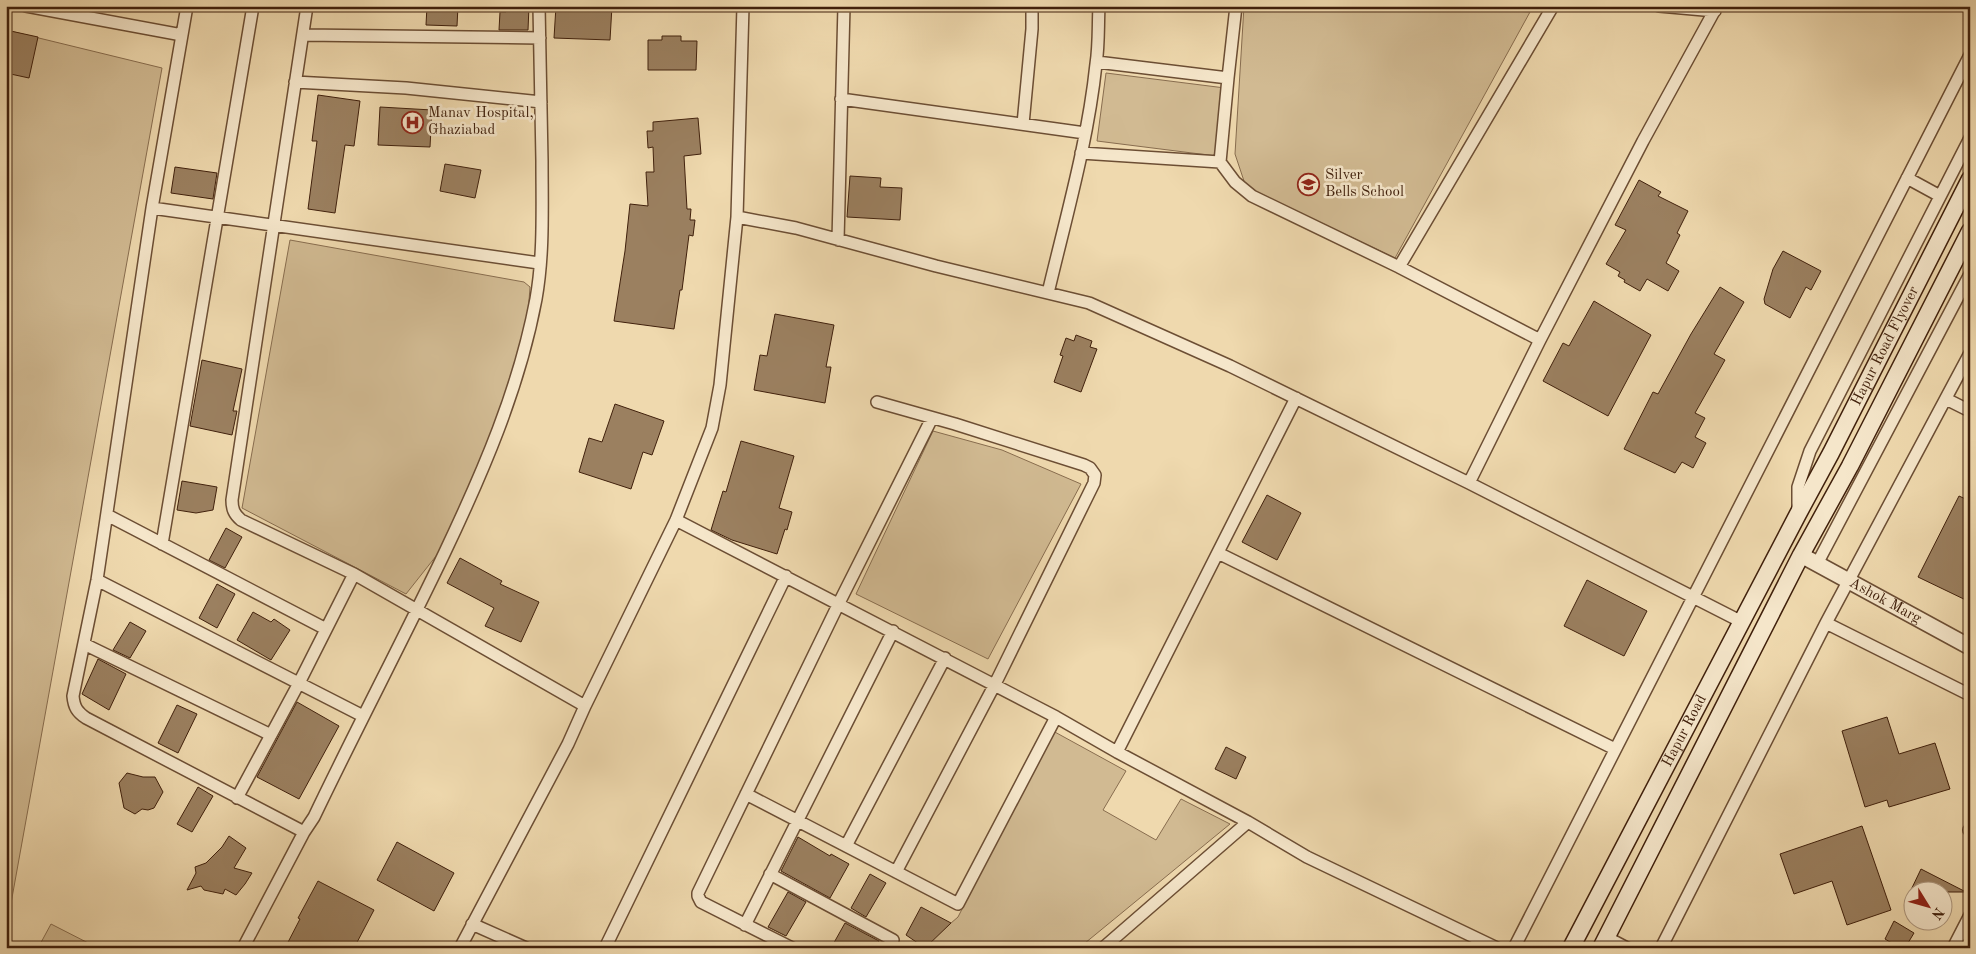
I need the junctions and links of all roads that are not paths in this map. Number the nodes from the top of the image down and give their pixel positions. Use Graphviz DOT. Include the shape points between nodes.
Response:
graph roads {
  1 [pos="26,6"];
  2 [pos="187,6"];
  3 [pos="253,6"];
  4 [pos="307,6"];
  5 [pos="539,6"];
  6 [pos="743,6"];
  7 [pos="844,6"];
  8 [pos="1032,6"];
  9 [pos="1099,6"];
  10 [pos="1236,6"];
  11 [pos="1553,6"];
  12 [pos="1659,6"];
  13 [pos="1716,9"];
  14 [pos="303,35"];
  15 [pos="182,36"];
  16 [pos="540,38"];
  17 [pos="1970,56"];
  18 [pos="1097,62"];
  19 [pos="1228,78"];
  20 [pos="295,82"];
  21 [pos="841,99"];
  22 [pos="541,102"];
  23 [pos="1023,124"];
  24 [pos="1085,133"];
  25 [pos="1970,138"];
  26 [pos="1081,153"];
  27 [pos="1220,162"];
  28 [pos="1907,178"];
  29 [pos="1970,179"];
  30 [pos="1940,196"];
  31 [pos="152,208"];
  32 [pos="218,217"];
  33 [pos="737,217"];
  34 [pos="274,225"];
  35 [pos="1970,231"];
  36 [pos="838,240"];
  37 [pos="539,263"];
  38 [pos="1399,267"];
  39 [pos="1970,274"];
  40 [pos="1048,293"];
  41 [pos="1540,340"];
  42 [pos="1970,352"];
  43 [pos="1296,398"];
  44 [pos="1946,399"];
  45 [pos="877,402"];
  46 [pos="1970,411"];
  47 [pos="932,418"];
  48 [pos="1857,470"];
  49 [pos="1469,483"];
  50 [pos="1798,514"];
  51 [pos="107,515"];
  52 [pos="1821,517"];
  53 [pos="676,520"];
  54 [pos="162,544"];
  55 [pos="1218,553"];
  56 [pos="1801,555"];
  57 [pos="1817,564"];
  58 [pos="354,574"];
  59 [pos="786,576"];
  60 [pos="97,580"];
  61 [pos="1848,581"];
  62 [pos="1693,598"];
  63 [pos="839,603"];
  64 [pos="418,610"];
  65 [pos="1742,622"];
  66 [pos="1826,623"];
  67 [pos="326,629"];
  68 [pos="893,631"];
  69 [pos="84,644"];
  70 [pos="1970,647"];
  71 [pos="945,658"];
  72 [pos="299,682"];
  73 [pos="995,684"];
  74 [pos="1970,695"];
  75 [pos="585,706"];
  76 [pos="362,716"];
  77 [pos="1056,717"];
  78 [pos="271,735"];
  79 [pos="1615,749"];
  80 [pos="1117,752"];
  81 [pos="746,794"];
  82 [pos="237,798"];
  83 [pos="796,820"];
  84 [pos="1248,822"];
  85 [pos="304,832"];
  86 [pos="846,846"];
  87 [pos="896,872"];
  88 [pos="770,874"];
  89 [pos="1970,915"];
  90 [pos="472,924"];
  91 [pos="745,925"];
  92 [pos="893,940"];
  93 [pos="1603,942"];
  94 [pos="780,945"];
  95 [pos="243,948"];
  96 [pos="460,948"];
  97 [pos="526,948"];
  98 [pos="605,948"];
  99 [pos="792,948"];
  100 [pos="1103,948"];
  101 [pos="1497,948"];
  102 [pos="1514,948"];
  103 [pos="1572,948"];
  104 [pos="1627,948"];
  105 [pos="1661,948"];
  106 [pos="1953,948"];
  1 -- 15 [label="street"];
  2 -- 15 [label="street"];
  3 -- 32 [label="street"];
  4 -- 14 [label="street"];
  5 -- 16 [label="street"];
  6 -- 33 [label="street"];
  7 -- 21 [label="street"];
  8 -- 23 [label="street"];
  9 -- 18 [label="street"];
  10 -- 19 [label="street"];
  11 -- 38 [label="street"];
  12 -- 13 [label="street"];
  13 -- 41 [label="street"];
  14 -- 16 [label="street"];
  14 -- 20 [label="street"];
  15 -- 31 [label="street"];
  16 -- 22 [label="street"];
  17 -- 28 [label="street"];
  18 -- 19 [label="street"];
  18 -- 24 [label="street"];
  19 -- 27 [label="street"];
  20 -- 22 [label="street" via="406,88"];
  20 -- 34 [label="street"];
  21 -- 23 [label="street"];
  21 -- 36 [label="street"];
  22 -- 37 [label="street"];
  23 -- 24 [label="street"];
  24 -- 26 [label="street"];
  25 -- 30 [label="street"];
  26 -- 27 [label="street"];
  26 -- 40 [label="street"];
  27 -- 38 [label="street" via="1235,182 1252,196"];
  28 -- 30 [label="street"];
  28 -- 62 [label="street"];
  29 -- 50 [label="main road, Hapur Road Flyover"];
  30 -- 50 [label="street" via="1810,451 1798,487"];
  31 -- 32 [label="street"];
  31 -- 51 [label="street"];
  32 -- 34 [label="street"];
  32 -- 54 [label="street"];
  33 -- 36 [label="street"];
  33 -- 53 [label="street" via="720,385 712,428"];
  34 -- 37 [label="street"];
  34 -- 58 [label="street" via="232,508 241,520"];
  35 -- 48 [label="main road, Hapur Road Flyover"];
  36 -- 40 [label="street"];
  37 -- 64 [label="street" via="536,297 526,342 502,423"];
  38 -- 41 [label="street"];
  39 -- 48 [label="street"];
  40 -- 43 [label="street" via="1089,303"];
  41 -- 49 [label="street"];
  42 -- 44 [label="street"];
  43 -- 49 [label="street"];
  43 -- 55 [label="street"];
  44 -- 46 [label="street"];
  44 -- 61 [label="street"];
  45 -- 47 [label="street"];
  47 -- 63 [label="street"];
  47 -- 73 [label="street" via="1084,465 1095,475 1094,483"];
  48 -- 52 [label="main road, Hapur Road Flyover"];
  48 -- 57 [label="street"];
  49 -- 62 [label="street"];
  50 -- 65 [label="main road, Hapur Road"];
  51 -- 54 [label="street"];
  51 -- 60 [label="street"];
  52 -- 56 [label="main road, Hapur Road"];
  53 -- 59 [label="street"];
  53 -- 75 [label="street"];
  54 -- 67 [label="street"];
  55 -- 79 [label="street"];
  55 -- 80 [label="street"];
  56 -- 57 [label="street, Ashok Marg"];
  56 -- 93 [label="main road, Hapur Road"];
  57 -- 61 [label="street, Ashok Marg"];
  58 -- 64 [label="street"];
  58 -- 67 [label="street"];
  59 -- 63 [label="street"];
  59 -- 98 [label="street"];
  60 -- 69 [label="street"];
  60 -- 72 [label="street"];
  61 -- 66 [label="street"];
  61 -- 70 [label="street, Ashok Marg"];
  62 -- 65 [label="street"];
  62 -- 79 [label="street"];
  63 -- 68 [label="street"];
  63 -- 81 [label="street"];
  64 -- 75 [label="street"];
  64 -- 76 [label="street"];
  65 -- 103 [label="main road, Hapur Road"];
  66 -- 74 [label="street"];
  66 -- 105 [label="street"];
  67 -- 72 [label="street"];
  68 -- 71 [label="street"];
  68 -- 83 [label="street"];
  69 -- 78 [label="street"];
  69 -- 82 [label="street" via="73,696 74,706 79,712"];
  71 -- 73 [label="street"];
  71 -- 86 [label="street"];
  72 -- 76 [label="street"];
  72 -- 78 [label="street"];
  73 -- 77 [label="street"];
  73 -- 87 [label="street"];
  75 -- 90 [label="street"];
  76 -- 85 [label="street"];
  77 -- 80 [label="street"];
  77 -- 87 [label="street" via="958,904"];
  78 -- 82 [label="street"];
  79 -- 102 [label="street"];
  80 -- 84 [label="street"];
  81 -- 83 [label="street"];
  81 -- 91 [label="street" via="698,896 701,902"];
  82 -- 85 [label="street"];
  83 -- 86 [label="street"];
  83 -- 88 [label="street"];
  84 -- 100 [label="street"];
  84 -- 101 [label="street" via="1307,857"];
  85 -- 95 [label="street"];
  86 -- 87 [label="street"];
  88 -- 91 [label="street"];
  88 -- 92 [label="street"];
  89 -- 106 [label="street"];
  90 -- 96 [label="street"];
  90 -- 97 [label="street"];
  91 -- 94 [label="street"];
  93 -- 104 [label="street"];
  94 -- 99 [label="street"];
}
